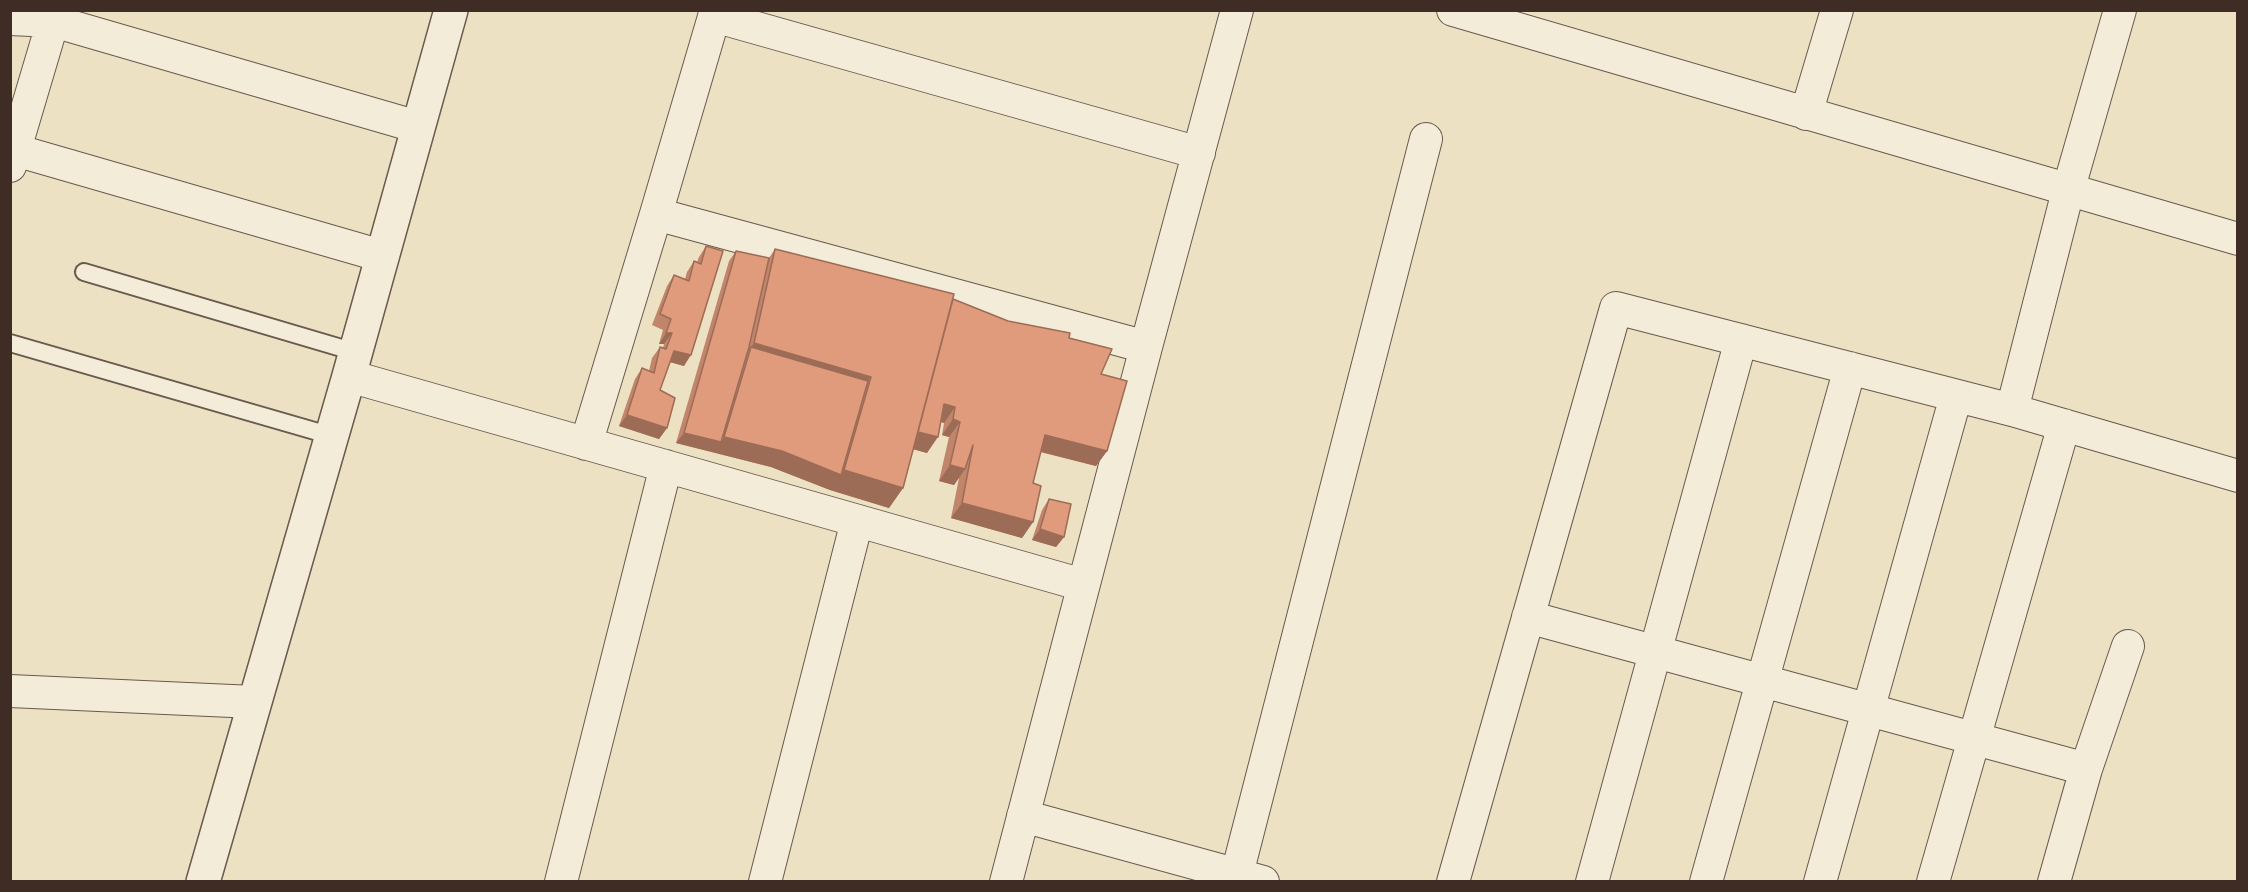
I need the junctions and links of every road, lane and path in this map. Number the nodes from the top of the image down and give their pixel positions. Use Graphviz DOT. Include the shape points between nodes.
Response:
graph roads {
  1 [pos="451,10"];
  2 [pos="1237,10"];
  3 [pos="1452,10"];
  4 [pos="1837,10"];
  5 [pos="2120,10"];
  6 [pos="715,13"];
  7 [pos="10,19"];
  8 [pos="53,21"];
  9 [pos="1526,21"];
  10 [pos="1806,114"];
  11 [pos="418,127"];
  12 [pos="1426,139"];
  13 [pos="1199,153"];
  14 [pos="13,158"];
  15 [pos="2068,191"];
  16 [pos="656,214"];
  17 [pos="2238,239"];
  18 [pos="382,256"];
  19 [pos="84,272"];
  20 [pos="1741,340"];
  21 [pos="10,343"];
  22 [pos="1146,347"];
  23 [pos="352,364"];
  24 [pos="1850,368"];
  25 [pos="1956,396"];
  26 [pos="2012,410"];
  27 [pos="2064,425"];
  28 [pos="332,436"];
  29 [pos="585,444"];
  30 [pos="666,466"];
  31 [pos="2238,476"];
  32 [pos="857,521"];
  33 [pos="1083,585"];
  34 [pos="1528,617"];
  35 [pos="2128,646"];
  36 [pos="1655,651"];
  37 [pos="1762,681"];
  38 [pos="10,691"];
  39 [pos="254,702"];
  40 [pos="1868,710"];
  41 [pos="1974,739"];
  42 [pos="2086,769"];
  43 [pos="1023,816"];
  44 [pos="1250,878"];
  45 [pos="203,882"];
  46 [pos="561,882"];
  47 [pos="765,882"];
  48 [pos="1005,882"];
  49 [pos="1453,882"];
  50 [pos="1592,882"];
  51 [pos="1706,882"];
  52 [pos="1820,882"];
  53 [pos="1933,882"];
  54 [pos="2054,882"];
  1 -- 11 [label="street"];
  2 -- 13 [label="street"];
  3 -- 9 [label="street"];
  4 -- 10 [label="street"];
  5 -- 15 [label="street"];
  6 -- 13 [label="street"];
  6 -- 16 [label="street"];
  7 -- 8 [label="street"];
  8 -- 11 [label="street"];
  8 -- 14 [label="street"];
  9 -- 10 [label="street"];
  10 -- 15 [label="street"];
  11 -- 18 [label="street"];
  12 -- 44 [label="street"];
  13 -- 22 [label="street"];
  14 -- 18 [label="street"];
  15 -- 17 [label="street"];
  15 -- 26 [label="street"];
  16 -- 22 [label="street"];
  16 -- 29 [label="street"];
  18 -- 23 [label="street"];
  19 -- 23 [label="lane"];
  20 -- 24 [label="street"];
  20 -- 34 [label="street" via="1616,308"];
  20 -- 36 [label="street"];
  21 -- 28 [label="lane"];
  22 -- 33 [label="street"];
  23 -- 28 [label="street"];
  23 -- 29 [label="street"];
  24 -- 25 [label="street"];
  24 -- 37 [label="street"];
  25 -- 26 [label="street"];
  25 -- 40 [label="street"];
  26 -- 27 [label="street"];
  27 -- 31 [label="street"];
  27 -- 41 [label="street"];
  28 -- 39 [label="street"];
  29 -- 30 [label="street"];
  30 -- 32 [label="street"];
  30 -- 46 [label="street"];
  32 -- 33 [label="street"];
  32 -- 47 [label="street"];
  33 -- 43 [label="street"];
  34 -- 36 [label="street"];
  34 -- 49 [label="street"];
  35 -- 42 [label="street"];
  36 -- 37 [label="street"];
  36 -- 50 [label="street"];
  37 -- 40 [label="street"];
  37 -- 51 [label="street"];
  38 -- 39 [label="street"];
  39 -- 45 [label="street"];
  40 -- 41 [label="street"];
  40 -- 52 [label="street"];
  41 -- 42 [label="street"];
  41 -- 53 [label="street"];
  42 -- 54 [label="street"];
  43 -- 44 [label="street"];
  43 -- 48 [label="street"];
}
